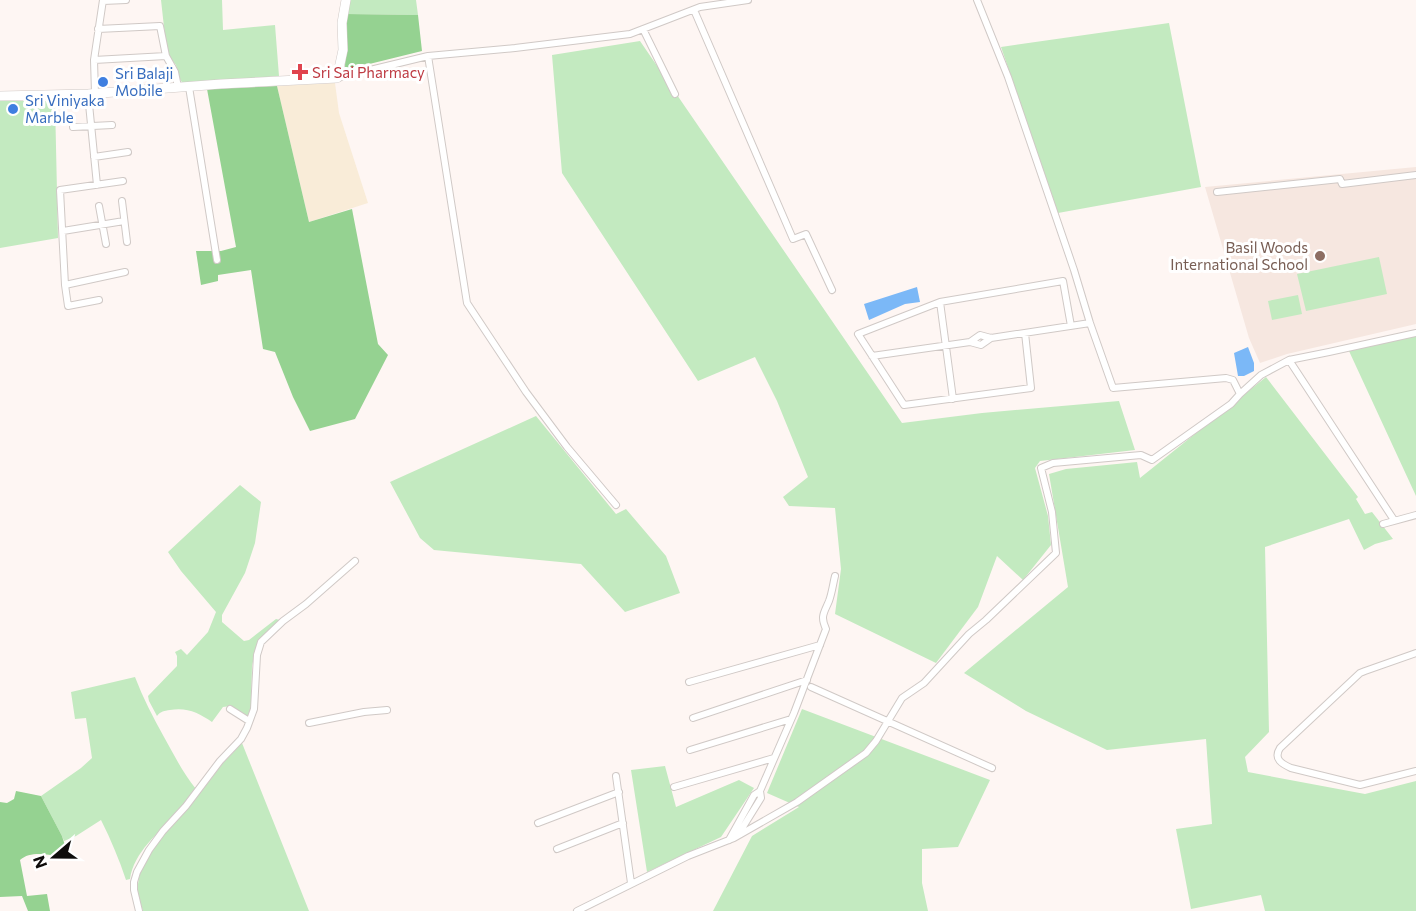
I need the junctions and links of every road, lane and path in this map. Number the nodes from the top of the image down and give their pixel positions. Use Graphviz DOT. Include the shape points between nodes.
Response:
graph roads {
  1 [pos="126,0"];
  2 [pos="346,0"];
  3 [pos="748,0"];
  4 [pos="977,0"];
  5 [pos="103,1"];
  6 [pos="694,10"];
  7 [pos="98,29"];
  8 [pos="643,29"];
  9 [pos="166,56"];
  10 [pos="428,56"];
  11 [pos="94,60"];
  12 [pos="337,78"];
  13 [pos="178,87"];
  14 [pos="189,87"];
  15 [pos="92,93"];
  16 [pos="675,94"];
  17 [pos="0,96"];
  18 [pos="112,125"];
  19 [pos="91,126"];
  20 [pos="73,127"];
  21 [pos="128,152"];
  22 [pos="94,157"];
  23 [pos="1416,175"];
  24 [pos="123,181"];
  25 [pos="97,185"];
  26 [pos="1217,192"];
  27 [pos="122,201"];
  28 [pos="99,206"];
  29 [pos="124,221"];
  30 [pos="103,225"];
  31 [pos="63,231"];
  32 [pos="127,242"];
  33 [pos="106,244"];
  34 [pos="217,260"];
  35 [pos="125,272"];
  36 [pos="65,285"];
  37 [pos="832,290"];
  38 [pos="99,300"];
  39 [pos="940,302"];
  40 [pos="1090,323"];
  41 [pos="1071,326"];
  42 [pos="1025,333"];
  43 [pos="1416,333"];
  44 [pos="945,345"];
  45 [pos="872,356"];
  46 [pos="1289,360"];
  47 [pos="1240,394"];
  48 [pos="953,399"];
  49 [pos="616,505"];
  50 [pos="1416,515"];
  51 [pos="1394,520"];
  52 [pos="1383,524"];
  53 [pos="355,561"];
  54 [pos="835,576"];
  55 [pos="820,645"];
  56 [pos="1416,653"];
  57 [pos="807,680"];
  58 [pos="688,682"];
  59 [pos="811,687"];
  60 [pos="230,710"];
  61 [pos="387,710"];
  62 [pos="693,718"];
  63 [pos="791,719"];
  64 [pos="249,721"];
  65 [pos="888,721"];
  66 [pos="309,723"];
  67 [pos="690,750"];
  68 [pos="774,758"];
  69 [pos="992,768"];
  70 [pos="1416,771"];
  71 [pos="616,776"];
  72 [pos="674,786"];
  73 [pos="760,791"];
  74 [pos="619,792"];
  75 [pos="538,823"];
  76 [pos="623,823"];
  77 [pos="737,836"];
  78 [pos="729,840"];
  79 [pos="556,849"];
  80 [pos="631,883"];
  81 [pos="139,911"];
  82 [pos="577,911"];
  1 -- 5 [label="street"];
  2 -- 12 [label="street"];
  3 -- 6 [label="street"];
  4 -- 40 [label="street" via="1008,77"];
  5 -- 7 [label="street"];
  6 -- 8 [label="street"];
  6 -- 37 [label="street" via="792,239 806,234"];
  7 -- 9 [label="street" via="160,26"];
  7 -- 11 [label="street"];
  8 -- 10 [label="street"];
  8 -- 16 [label="street"];
  9 -- 11 [label="street"];
  9 -- 13 [label="street"];
  10 -- 12 [label="street"];
  10 -- 49 [label="street" via="467,303 525,392"];
  11 -- 15 [label="street"];
  12 -- 14 [label="street"];
  13 -- 14 [label="street"];
  13 -- 15 [label="street"];
  14 -- 34 [label="street"];
  15 -- 17 [label="street"];
  15 -- 19 [label="street"];
  18 -- 19 [label="street"];
  19 -- 20 [label="street"];
  19 -- 22 [label="street"];
  21 -- 22 [label="street"];
  22 -- 25 [label="street"];
  23 -- 26 [label="street"];
  24 -- 25 [label="street"];
  25 -- 31 [label="street" via="60,190"];
  27 -- 29 [label="street"];
  28 -- 30 [label="street"];
  29 -- 30 [label="street"];
  29 -- 32 [label="street"];
  30 -- 31 [label="street"];
  30 -- 33 [label="street"];
  31 -- 36 [label="street"];
  35 -- 36 [label="street"];
  36 -- 38 [label="street" via="68,306"];
  39 -- 41 [label="street" via="1064,281"];
  39 -- 44 [label="street"];
  39 -- 45 [label="street" via="858,334"];
  40 -- 41 [label="street"];
  40 -- 47 [label="street" via="1113,388 1226,378 1233,380"];
  41 -- 42 [label="street"];
  42 -- 44 [label="street" via="991,338 980,335 970,342"];
  42 -- 48 [label="street" via="1031,388"];
  43 -- 46 [label="street"];
  44 -- 45 [label="street"];
  44 -- 48 [label="street"];
  45 -- 48 [label="street" via="904,405"];
  46 -- 47 [label="street" via="1261,375"];
  46 -- 51 [label="street"];
  47 -- 65 [label="street" via="1231,405 1152,460 1141,455 1053,463 1041,468 1052,512 1056,553 969,634 924,683 902,698"];
  50 -- 51 [label="street"];
  51 -- 52 [label="street"];
  53 -- 64 [label="street" via="261,642 256,655 254,709"];
  54 -- 55 [label="street" via="822,617 826,629"];
  55 -- 57 [label="street"];
  55 -- 58 [label="street"];
  56 -- 70 [label="street" via="1360,673 1277,753 1281,764 1291,768 1360,785"];
  57 -- 62 [label="street"];
  57 -- 63 [label="street"];
  59 -- 65 [label="street"];
  60 -- 64 [label="street"];
  61 -- 66 [label="street"];
  63 -- 67 [label="street"];
  63 -- 68 [label="street"];
  64 -- 81 [label="street" via="242,739 149,850 134,882"];
  65 -- 69 [label="street"];
  65 -- 77 [label="street" via="866,753 797,802"];
  68 -- 72 [label="street"];
  68 -- 73 [label="street"];
  71 -- 74 [label="street"];
  73 -- 77 [label="street" via="761,798"];
  73 -- 78 [label="street"];
  74 -- 75 [label="street"];
  74 -- 76 [label="street"];
  76 -- 79 [label="street"];
  76 -- 80 [label="street"];
  77 -- 78 [label="street"];
  78 -- 80 [label="street"];
  80 -- 82 [label="street"];
}
